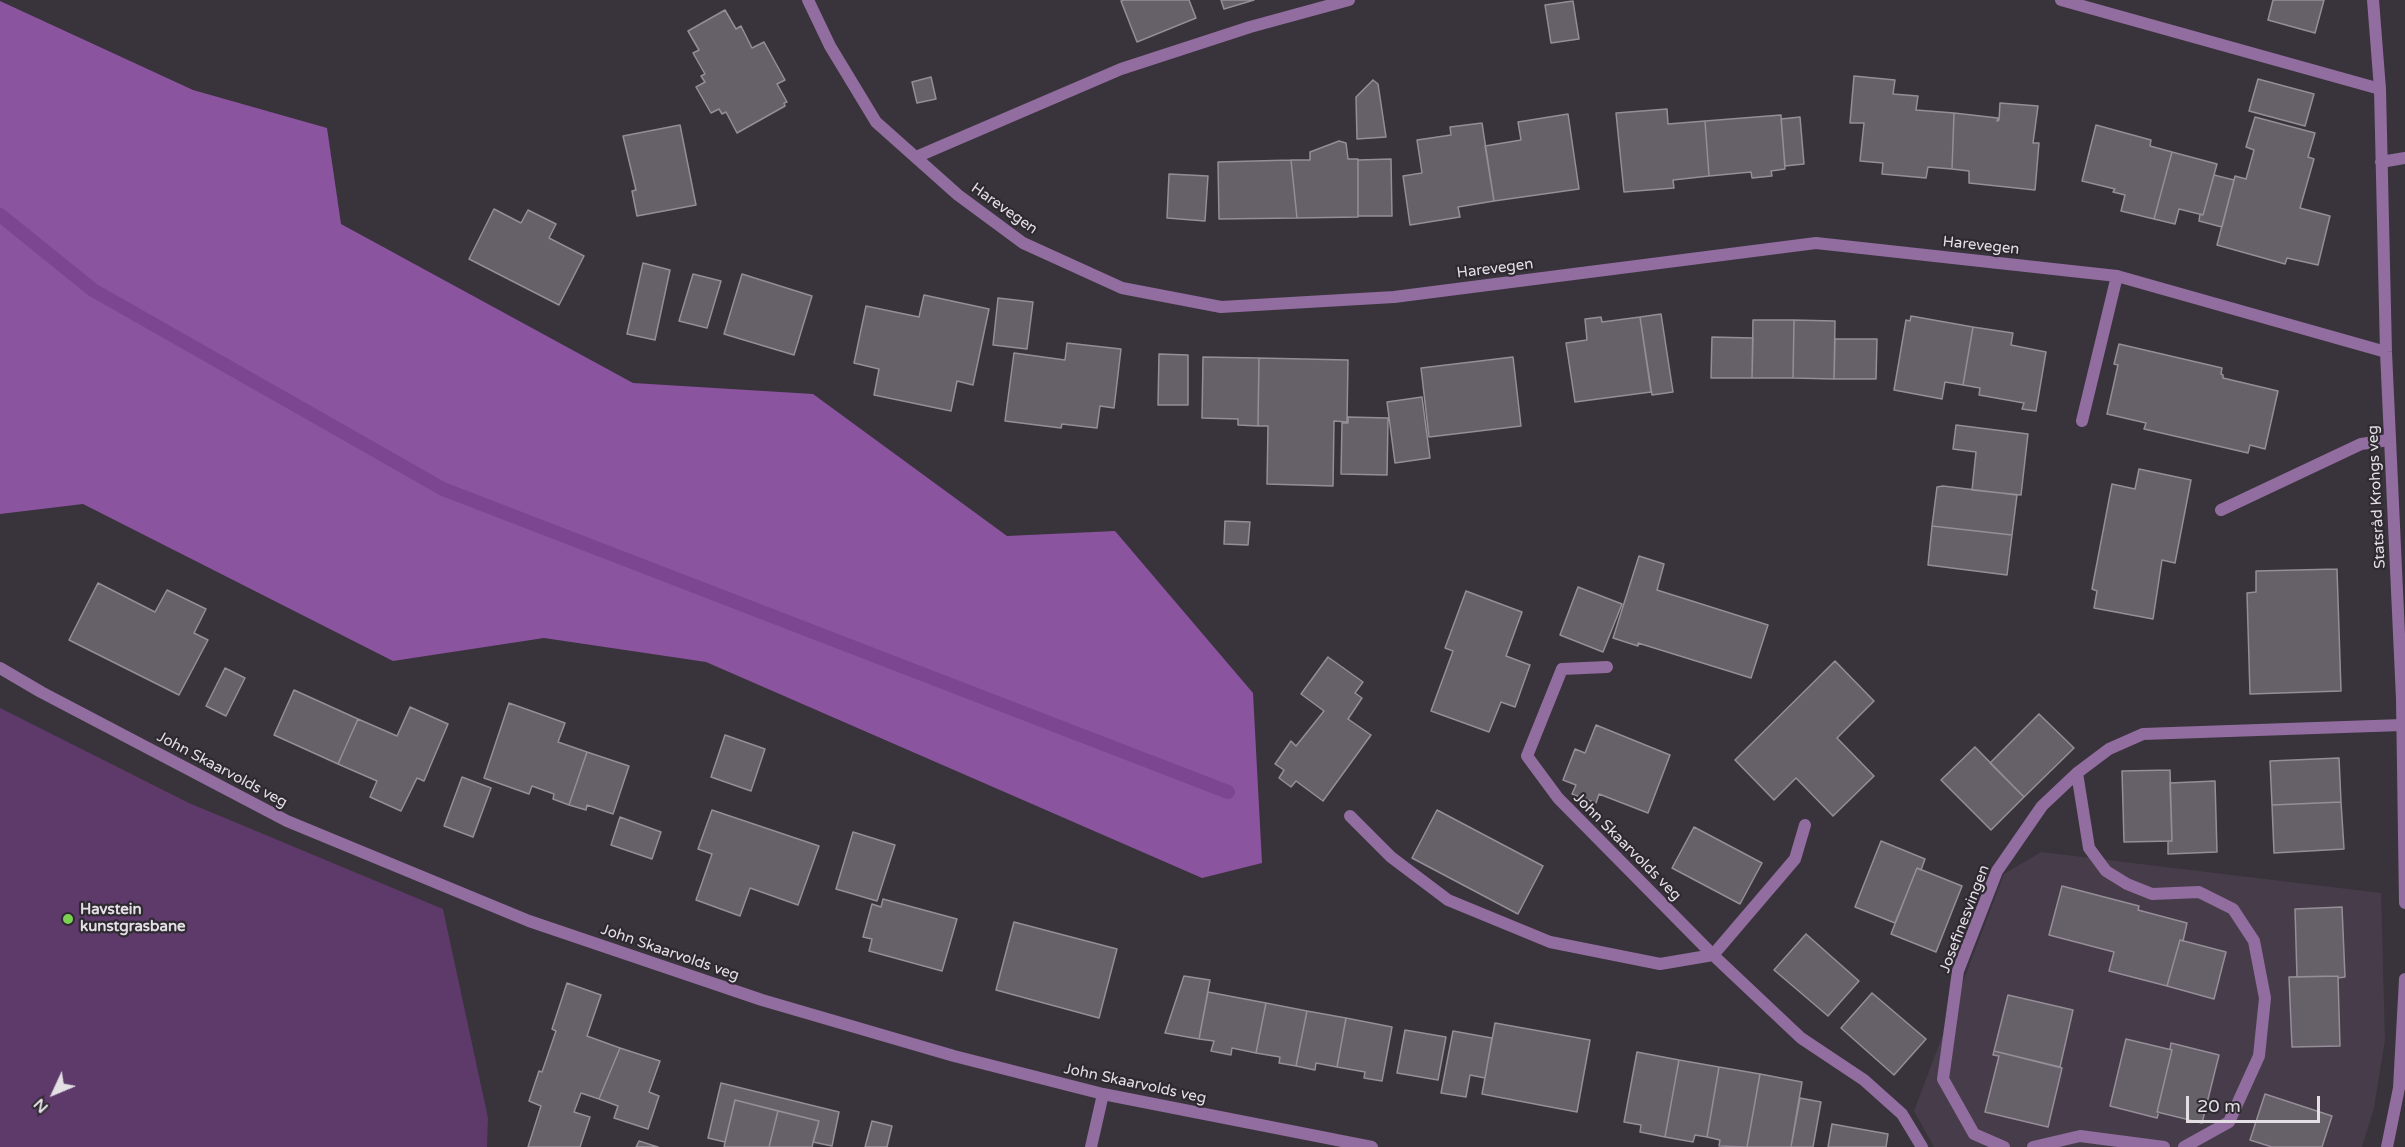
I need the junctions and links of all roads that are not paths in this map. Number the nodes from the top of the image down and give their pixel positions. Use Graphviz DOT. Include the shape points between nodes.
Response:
graph roads {
  1 [pos="808,0"];
  2 [pos="1349,0"];
  3 [pos="2061,0"];
  4 [pos="2373,0"];
  5 [pos="2380,89"];
  6 [pos="916,157"];
  7 [pos="2405,158"];
  8 [pos="2381,162"];
  9 [pos="2117,276"];
  10 [pos="2385,351"];
  11 [pos="2082,421"];
  12 [pos="2389,441"];
  13 [pos="2221,510"];
  14 [pos="1607,667"];
  15 [pos="0,668"];
  16 [pos="2402,725"];
  17 [pos="2077,772"];
  18 [pos="1350,816"];
  19 [pos="1805,825"];
  20 [pos="2405,903"];
  21 [pos="1713,955"];
  22 [pos="2405,979"];
  23 [pos="2402,1088"];
  24 [pos="1103,1094"];
  25 [pos="1091,1147"];
  26 [pos="1372,1147"];
  27 [pos="1922,1147"];
  28 [pos="2004,1147"];
  29 [pos="2033,1147"];
  30 [pos="2164,1147"];
  31 [pos="2184,1147"];
  32 [pos="2387,1147"];
  1 -- 6 [label="street, Harevegen" via="830,46 876,122"];
  2 -- 6 [label="street" via="1122,69"];
  3 -- 5 [label="street"];
  4 -- 5 [label="street, Statsråd Krohgs veg"];
  5 -- 8 [label="street, Statsråd Krohgs veg"];
  6 -- 9 [label="street, Harevegen" via="958,195 1023,243 1122,288 1221,307 1394,297 1816,243"];
  7 -- 8 [label="street"];
  8 -- 10 [label="street, Statsråd Krohgs veg"];
  9 -- 10 [label="street, Harevegen"];
  9 -- 11 [label="street"];
  10 -- 12 [label="street, Statsråd Krohgs veg"];
  12 -- 13 [label="street" via="2361,444"];
  12 -- 16 [label="street, Statsråd Krohgs veg"];
  14 -- 21 [label="street, John Skaarvolds veg" via="1562,669 1527,756 1558,798"];
  15 -- 24 [label="street, John Skaarvolds veg" via="287,821 529,921 762,1000"];
  16 -- 17 [label="street, Josefinesvingen" via="2143,734 2109,749"];
  16 -- 20 [label="street, Statsråd Krohgs veg"];
  17 -- 28 [label="street, Josefinesvingen" via="2042,806 1997,871 1958,971 1943,1079 1974,1134"];
  17 -- 31 [label="street" via="2089,848 2106,871 2152,894 2199,892 2233,909 2254,941 2265,998 2259,1056 2229,1122"];
  18 -- 21 [label="street" via="1391,857 1448,900 1550,942 1660,964"];
  19 -- 21 [label="street" via="1795,859"];
  21 -- 27 [label="street, John Skaarvolds veg" via="1801,1038 1864,1080 1902,1114"];
  22 -- 23 [label="street"];
  23 -- 32 [label="street"];
  24 -- 25 [label="street"];
  24 -- 26 [label="street, John Skaarvolds veg"];
  29 -- 30 [label="street" via="2080,1136"];
}
